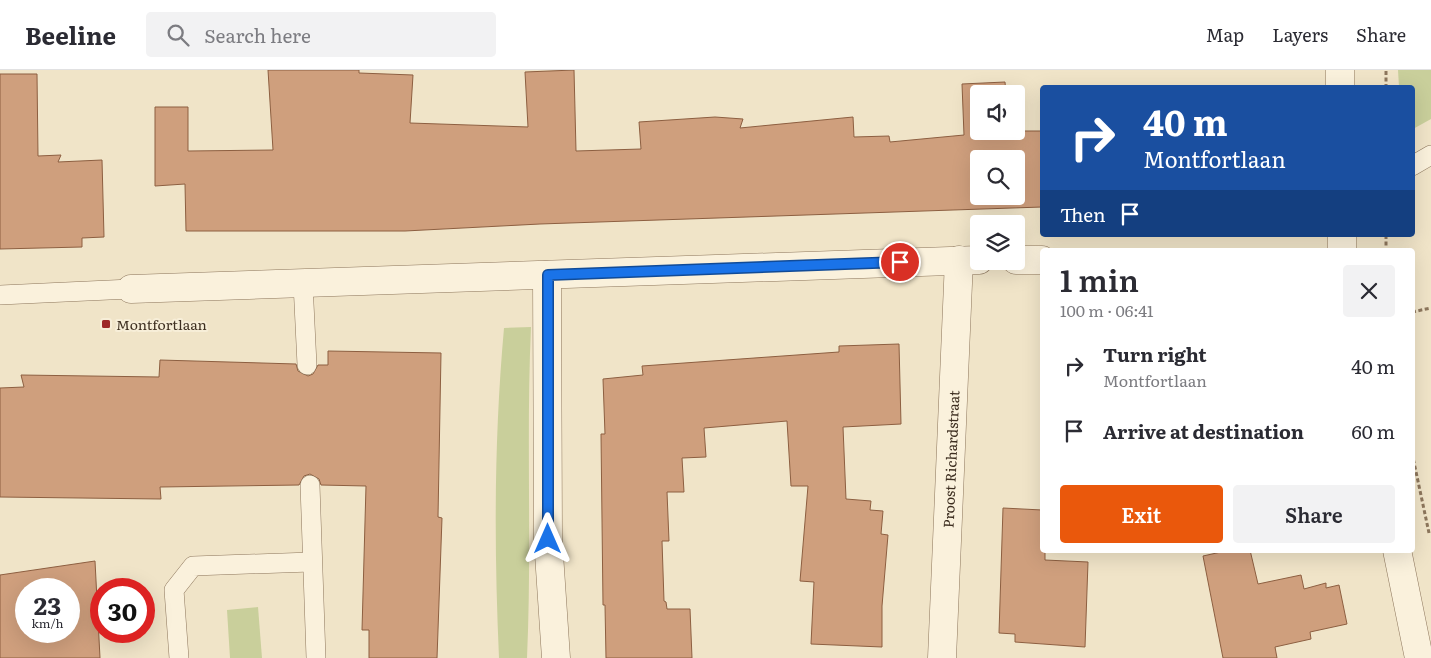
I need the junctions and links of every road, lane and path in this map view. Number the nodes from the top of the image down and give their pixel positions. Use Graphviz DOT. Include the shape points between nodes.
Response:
graph roads {
  1 [pos="1340,70"];
  2 [pos="1386,70"];
  3 [pos="1340,85"];
  4 [pos="1386,85"];
  5 [pos="1431,155"];
  6 [pos="1415,164"];
  7 [pos="969,260"];
  8 [pos="1025,260"];
  9 [pos="1040,260"];
  10 [pos="548,275"];
  11 [pos="303,283"];
  12 [pos="131,289"];
  13 [pos="0,295"];
  14 [pos="1431,308"];
  15 [pos="1415,311"];
  16 [pos="307,365"];
  17 [pos="1415,466"];
  18 [pos="310,485"];
  19 [pos="1431,542"];
  20 [pos="1398,553"];
  21 [pos="311,562"];
  22 [pos="179,658"];
  23 [pos="316,658"];
  24 [pos="556,658"];
  25 [pos="942,658"];
  26 [pos="1419,658"];
  1 -- 3 [label="street"];
  2 -- 4 [label="path"];
  5 -- 6 [label="lane"];
  7 -- 10 [label="street"];
  7 -- 25 [label="street, Proost Richardstraat"];
  8 -- 9 [label="street"];
  10 -- 11 [label="street"];
  10 -- 24 [label="street" via="548,539"];
  11 -- 12 [label="street"];
  11 -- 16 [label="lane"];
  12 -- 13 [label="lane"];
  14 -- 15 [label="path"];
  17 -- 19 [label="path"];
  18 -- 21 [label="lane"];
  20 -- 26 [label="street"];
  21 -- 22 [label="lane" via="194,566 174,590"];
  21 -- 23 [label="lane"];
}
